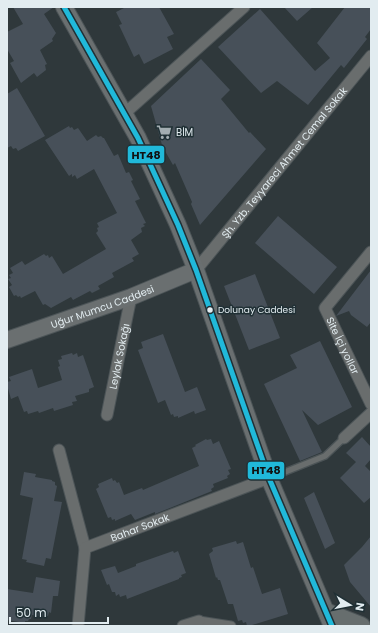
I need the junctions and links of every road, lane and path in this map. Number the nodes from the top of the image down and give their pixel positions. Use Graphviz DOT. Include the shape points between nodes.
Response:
graph roads {
  1 [pos="64,7"];
  2 [pos="244,7"];
  3 [pos="371,56"];
  4 [pos="124,114"];
  5 [pos="371,252"];
  6 [pos="196,270"];
  7 [pos="131,296"];
  8 [pos="7,340"];
  9 [pos="371,404"];
  10 [pos="371,414"];
  11 [pos="106,415"];
  12 [pos="344,438"];
  13 [pos="59,450"];
  14 [pos="269,478"];
  15 [pos="85,548"];
  16 [pos="198,621"];
  17 [pos="332,622"];
  18 [pos="78,626"];
  19 [pos="183,626"];
  20 [pos="231,626"];
  21 [pos="361,626"];
  1 -- 4 [label="main road"];
  2 -- 4 [label="street"];
  3 -- 6 [label="street, Şh. Yzb. Teyyareci Ahmet Cemal Sokak"];
  4 -- 6 [label="main road" via="178,225"];
  5 -- 9 [label="street, Site İçi yollar" via="325,308"];
  6 -- 7 [label="main road, Uğur Mumcu Caddesi"];
  6 -- 14 [label="main road"];
  7 -- 8 [label="main road, Uğur Mumcu Caddesi"];
  7 -- 11 [label="street, Leylak Sokağı"];
  10 -- 12 [label="street"];
  12 -- 14 [label="lane" via="325,456"];
  13 -- 15 [label="street"];
  14 -- 15 [label="street, Bahar Sokak"];
  14 -- 17 [label="main road"];
  15 -- 18 [label="street"];
  16 -- 19 [label="street"];
  16 -- 20 [label="street"];
  17 -- 21 [label="main road"];
}
